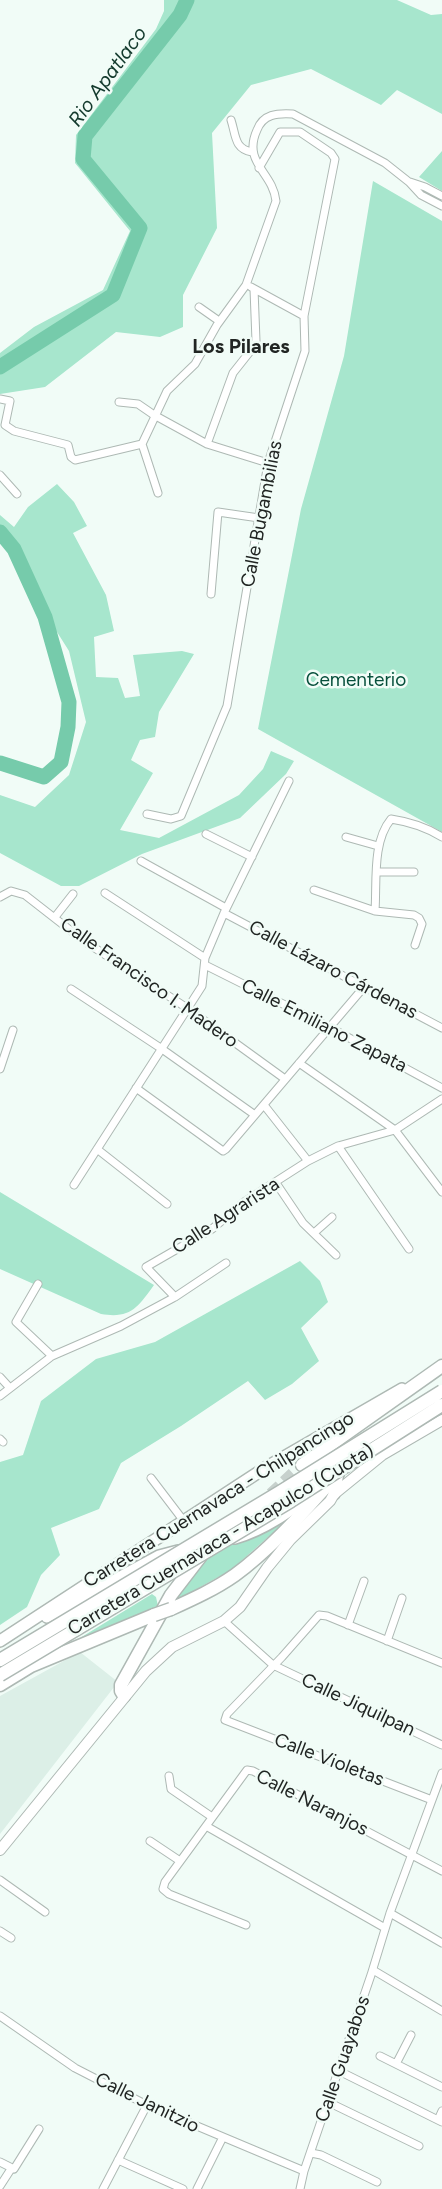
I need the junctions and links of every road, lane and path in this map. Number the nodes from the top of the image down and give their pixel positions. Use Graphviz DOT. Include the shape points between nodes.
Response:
graph roads {
  1 [pos="231,120"];
  2 [pos="252,152"];
  3 [pos="259,168"];
  4 [pos="409,182"];
  5 [pos="442,196"];
  6 [pos="442,206"];
  7 [pos="246,285"];
  8 [pos="254,289"];
  9 [pos="199,307"];
  10 [pos="304,316"];
  11 [pos="220,321"];
  12 [pos="0,399"];
  13 [pos="119,402"];
  14 [pos="154,415"];
  15 [pos="142,444"];
  16 [pos="207,444"];
  17 [pos="268,463"];
  18 [pos="0,475"];
  19 [pos="157,490"];
  20 [pos="17,494"];
  21 [pos="259,518"];
  22 [pos="211,594"];
  23 [pos="289,781"];
  24 [pos="147,814"];
  25 [pos="206,834"];
  26 [pos="346,837"];
  27 [pos="442,837"];
  28 [pos="378,846"];
  29 [pos="252,857"];
  30 [pos="141,861"];
  31 [pos="378,872"];
  32 [pos="414,872"];
  33 [pos="314,890"];
  34 [pos="105,893"];
  35 [pos="73,894"];
  36 [pos="0,897"];
  37 [pos="225,910"];
  38 [pos="375,911"];
  39 [pos="55,918"];
  40 [pos="415,945"];
  41 [pos="205,962"];
  42 [pos="364,986"];
  43 [pos="71,989"];
  44 [pos="188,1008"];
  45 [pos="329,1027"];
  46 [pos="442,1028"];
  47 [pos="13,1030"];
  48 [pos="162,1049"];
  49 [pos="298,1063"];
  50 [pos="0,1069"];
  51 [pos="285,1079"];
  52 [pos="136,1088"];
  53 [pos="442,1088"];
  54 [pos="441,1103"];
  55 [pos="264,1105"];
  56 [pos="255,1115"];
  57 [pos="396,1130"];
  58 [pos="338,1146"];
  59 [pos="97,1148"];
  60 [pos="308,1162"];
  61 [pos="276,1183"];
  62 [pos="74,1185"];
  63 [pos="442,1192"];
  64 [pos="167,1204"];
  65 [pos="332,1217"];
  66 [pos="314,1233"];
  67 [pos="409,1249"];
  68 [pos="336,1255"];
  69 [pos="226,1263"];
  70 [pos="38,1284"];
  71 [pos="175,1297"];
  72 [pos="52,1356"];
  73 [pos="442,1366"];
  74 [pos="0,1377"];
  75 [pos="10,1388"];
  76 [pos="442,1391"];
  77 [pos="0,1396"];
  78 [pos="442,1405"];
  79 [pos="442,1420"];
  80 [pos="302,1465"];
  81 [pos="338,1473"];
  82 [pos="151,1478"];
  83 [pos="334,1494"];
  84 [pos="183,1520"];
  85 [pos="364,1581"];
  86 [pos="402,1598"];
  87 [pos="224,1621"];
  88 [pos="348,1625"];
  89 [pos="387,1641"];
  90 [pos="0,1642"];
  91 [pos="0,1653"];
  92 [pos="0,1660"];
  93 [pos="442,1663"];
  94 [pos="274,1665"];
  95 [pos="0,1675"];
  96 [pos="0,1685"];
  97 [pos="124,1696"];
  98 [pos="442,1744"];
  99 [pos="169,1776"];
  100 [pos="441,1778"];
  101 [pos="432,1800"];
  102 [pos="212,1817"];
  103 [pos="206,1826"];
  104 [pos="150,1841"];
  105 [pos="0,1850"];
  106 [pos="411,1855"];
  107 [pos="180,1861"];
  108 [pos="442,1871"];
  109 [pos="0,1880"];
  110 [pos="45,1912"];
  111 [pos="390,1913"];
  112 [pos="246,1925"];
  113 [pos="384,1928"];
  114 [pos="0,1931"];
  115 [pos="11,1938"];
  116 [pos="442,1943"];
  117 [pos="373,1970"];
  118 [pos="442,2011"];
  119 [pos="0,2016"];
  120 [pos="411,2035"];
  121 [pos="380,2056"];
  122 [pos="396,2064"];
  123 [pos="339,2070"];
  124 [pos="442,2087"];
  125 [pos="328,2102"];
  126 [pos="148,2106"];
  127 [pos="442,2111"];
  128 [pos="440,2121"];
  129 [pos="39,2129"];
  130 [pos="222,2138"];
  131 [pos="419,2146"];
  132 [pos="311,2152"];
  133 [pos="118,2160"];
  134 [pos="0,2162"];
  135 [pos="10,2169"];
  136 [pos="304,2172"];
  137 [pos="377,2182"];
  138 [pos="0,2186"];
  139 [pos="103,2189"];
  140 [pos="182,2189"];
  141 [pos="197,2189"];
  142 [pos="300,2189"];
  1 -- 2 [label="street" via="239,147"];
  2 -- 3 [label="street"];
  2 -- 4 [label="street" via="252,140 265,117 278,113 293,114 386,163"];
  3 -- 7 [label="street" via="275,191 276,201"];
  3 -- 10 [label="street, Calle Bugambilias" via="280,132 300,132 335,159"];
  4 -- 5 [label="street"];
  4 -- 6 [label="street" via="421,195"];
  7 -- 8 [label="street"];
  7 -- 11 [label="street"];
  8 -- 10 [label="street"];
  8 -- 16 [label="street" via="256,342 233,373"];
  9 -- 11 [label="street"];
  10 -- 17 [label="street, Calle Bugambilias" via="305,351"];
  11 -- 14 [label="street" via="195,364 167,391"];
  12 -- 15 [label="street" via="10,401 5,425 14,431 68,445 75,460"];
  13 -- 14 [label="street" via="138,404"];
  14 -- 15 [label="street"];
  14 -- 16 [label="street"];
  15 -- 19 [label="street"];
  16 -- 17 [label="street"];
  17 -- 21 [label="street, Calle Bugambilias"];
  18 -- 20 [label="street"];
  21 -- 22 [label="street" via="218,512"];
  21 -- 24 [label="street, Calle Bugambilias" via="227,706 181,816 171,819"];
  23 -- 29 [label="street"];
  25 -- 29 [label="street"];
  26 -- 28 [label="street"];
  27 -- 28 [label="street" via="430,829 391,819"];
  28 -- 31 [label="street"];
  29 -- 37 [label="street"];
  30 -- 37 [label="street, Calle Lázaro Cárdenas"];
  31 -- 32 [label="street"];
  31 -- 38 [label="street"];
  33 -- 38 [label="street"];
  34 -- 41 [label="street, Calle Emiliano Zapata"];
  35 -- 39 [label="street"];
  36 -- 39 [label="street, Calle Francisco I. Madero" via="11,892 24,895"];
  37 -- 41 [label="street"];
  37 -- 42 [label="street, Calle Lázaro Cárdenas"];
  38 -- 40 [label="street" via="419,918 422,924"];
  39 -- 44 [label="street, Calle Francisco I. Madero" via="84,941"];
  41 -- 44 [label="street" via="202,986"];
  41 -- 45 [label="street, Calle Emiliano Zapata"];
  42 -- 45 [label="street"];
  42 -- 46 [label="street, Calle Lázaro Cárdenas"];
  43 -- 48 [label="street"];
  44 -- 48 [label="street"];
  44 -- 51 [label="street, Calle Francisco I. Madero"];
  45 -- 49 [label="street"];
  45 -- 53 [label="street, Calle Emiliano Zapata"];
  47 -- 50 [label="street"];
  48 -- 52 [label="street"];
  48 -- 56 [label="street"];
  49 -- 51 [label="street"];
  49 -- 57 [label="street"];
  51 -- 55 [label="street"];
  52 -- 56 [label="street" via="223,1151"];
  52 -- 59 [label="street"];
  54 -- 57 [label="street, Calle Agrarista"];
  55 -- 56 [label="street"];
  55 -- 60 [label="street"];
  57 -- 58 [label="street, Calle Agrarista"];
  57 -- 63 [label="street"];
  58 -- 60 [label="street, Calle Agrarista"];
  58 -- 67 [label="street"];
  59 -- 62 [label="street"];
  59 -- 64 [label="street"];
  60 -- 61 [label="street, Calle Agrarista"];
  61 -- 66 [label="street" via="303,1223"];
  61 -- 71 [label="street, Calle Agrarista" via="244,1202 212,1229 146,1267"];
  65 -- 66 [label="street"];
  66 -- 68 [label="street"];
  69 -- 71 [label="street"];
  70 -- 72 [label="street" via="16,1322"];
  71 -- 72 [label="street" via="121,1326"];
  72 -- 75 [label="street"];
  73 -- 80 [label="highway"];
  73 -- 84 [label="main road, Carretera Cuernavaca - Chilpancingo" via="282,1458"];
  74 -- 75 [label="street"];
  75 -- 77 [label="street"];
  76 -- 92 [label="highway, Carretera Cuernavaca - Acapulco (Cuota), bridge"];
  78 -- 81 [label="main road, Carretera Cuernavaca - Chilpancingo" via="394,1425"];
  78 -- 95 [label="highway, Carretera Cuernavaca - Acapulco (Cuota), bridge" via="291,1501"];
  79 -- 83 [label="street" via="382,1455"];
  81 -- 83 [label="main road"];
  81 -- 90 [label="main road, Carretera Cuernavaca - Chilpancingo" via="261,1529 159,1556"];
  81 -- 96 [label="highway, bridge" via="305,1510 235,1575 218,1586 171,1609 31,1666"];
  82 -- 84 [label="street"];
  83 -- 87 [label="street" via="290,1540 240,1607"];
  84 -- 90 [label="main road, Carretera Cuernavaca - Chilpancingo"];
  85 -- 88 [label="street"];
  86 -- 89 [label="street"];
  87 -- 94 [label="street, Calle Jiquilpan"];
  87 -- 97 [label="street" via="172,1647"];
  88 -- 89 [label="street"];
  88 -- 94 [label="street" via="319,1615"];
  89 -- 93 [label="street"];
  91 -- 97 [label="highway" via="93,1614 208,1549 171,1595 121,1685"];
  94 -- 98 [label="street, Calle Jiquilpan"];
  94 -- 101 [label="street, Calle Violetas" via="225,1720"];
  97 -- 105 [label="street"];
  99 -- 102 [label="street" via="171,1789"];
  100 -- 101 [label="street, Calle Guayabos"];
  101 -- 106 [label="street, Calle Guayabos"];
  102 -- 103 [label="street, Calle Naranjos"];
  102 -- 106 [label="street, Calle Naranjos" via="242,1775 247,1770 253,1771"];
  103 -- 107 [label="street, Calle Naranjos"];
  103 -- 113 [label="street"];
  104 -- 107 [label="street"];
  106 -- 108 [label="street, Calle Naranjos"];
  106 -- 111 [label="street, Calle Guayabos"];
  107 -- 112 [label="street, Calle Naranjos" via="164,1882 164,1889 169,1894"];
  109 -- 110 [label="street"];
  111 -- 113 [label="street, Calle Guayabos"];
  111 -- 116 [label="street"];
  113 -- 117 [label="street, Calle Guayabos"];
  114 -- 115 [label="street"];
  117 -- 118 [label="street"];
  117 -- 123 [label="street, Calle Guayabos"];
  119 -- 126 [label="street, Calle Janitzio" via="76,2068"];
  120 -- 122 [label="street"];
  121 -- 122 [label="street"];
  122 -- 124 [label="street"];
  123 -- 125 [label="street, Calle Guayabos"];
  123 -- 128 [label="street"];
  125 -- 131 [label="street"];
  125 -- 132 [label="street, Calle Guayabos"];
  126 -- 130 [label="street, Calle Janitzio"];
  126 -- 133 [label="street"];
  127 -- 128 [label="street"];
  129 -- 135 [label="street" via="17,2166"];
  130 -- 136 [label="street, Calle Janitzio"];
  130 -- 141 [label="street"];
  132 -- 136 [label="street, Calle Guayabos"];
  132 -- 137 [label="street"];
  133 -- 139 [label="street"];
  133 -- 140 [label="street"];
  134 -- 135 [label="street"];
  135 -- 138 [label="street"];
  136 -- 142 [label="street, Calle Guayabos"];
}
